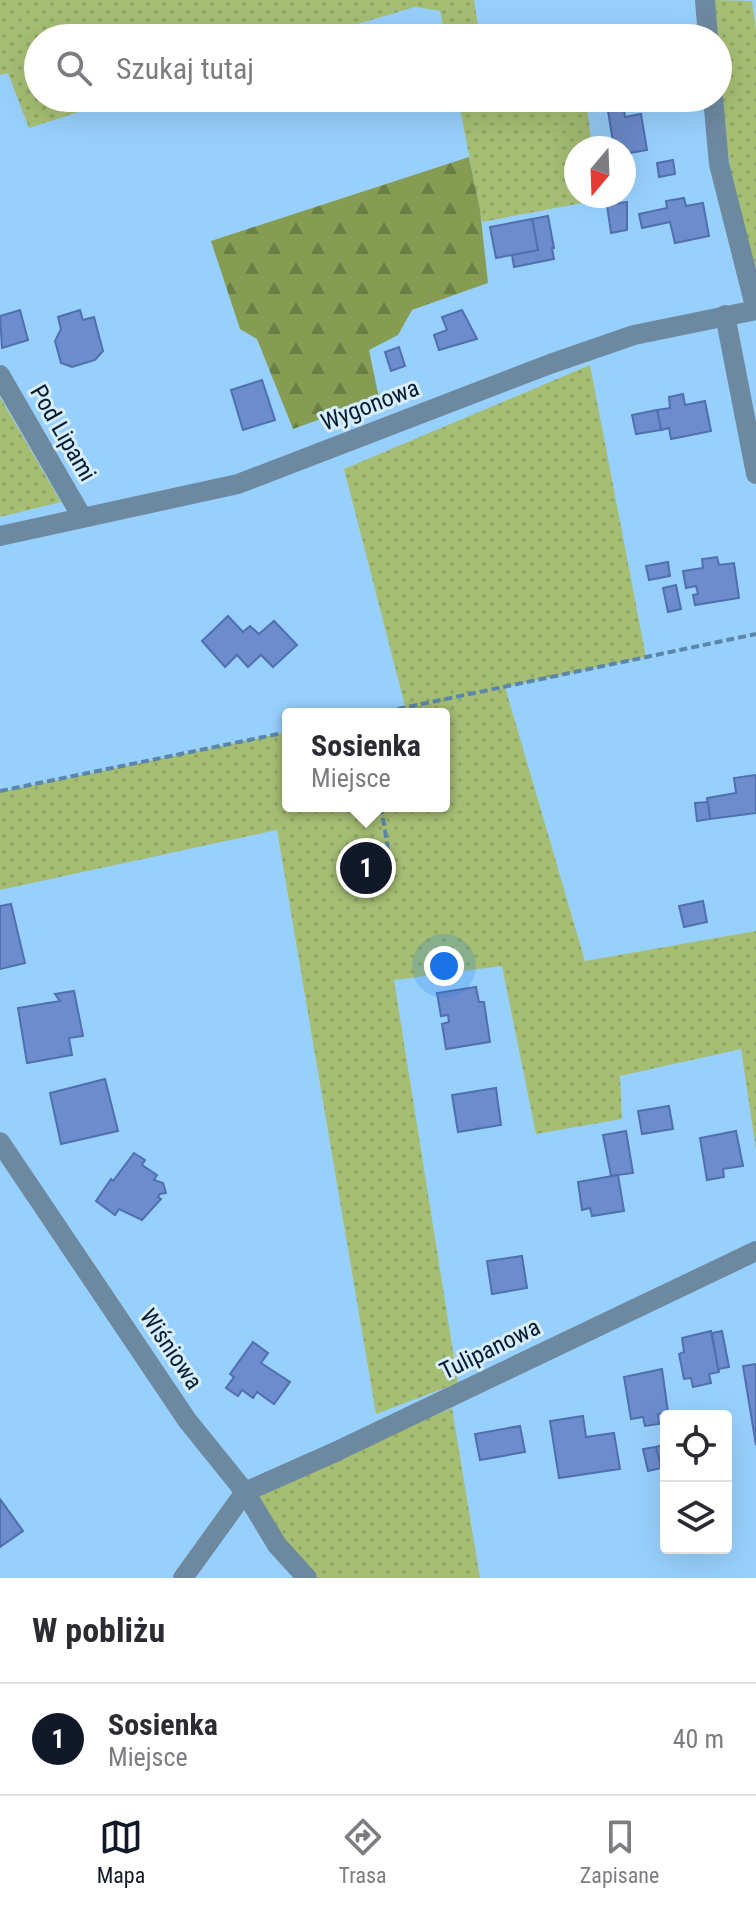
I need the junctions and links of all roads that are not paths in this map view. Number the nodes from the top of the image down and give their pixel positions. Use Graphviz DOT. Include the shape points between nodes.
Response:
graph roads {
  1 [pos="705,0"];
  2 [pos="707,24"];
  3 [pos="714,112"];
  4 [pos="756,310"];
  5 [pos="725,315"];
  6 [pos="0,375"];
  7 [pos="756,474"];
  8 [pos="82,517"];
  9 [pos="0,536"];
  10 [pos="0,1142"];
  11 [pos="756,1251"];
  12 [pos="245,1492"];
  13 [pos="183,1578"];
  14 [pos="307,1578"];
  1 -- 2 [label="street"];
  3 -- 4 [label="street" via="719,164"];
  4 -- 5 [label="street, Wygonowa"];
  5 -- 7 [label="street"];
  5 -- 8 [label="street, Wygonowa" via="634,335 550,364 238,484"];
  6 -- 8 [label="street, Pod Lipami"];
  8 -- 9 [label="street, Wygonowa"];
  10 -- 12 [label="street, Wiśniowa" via="187,1420"];
  11 -- 12 [label="street, Tulipanowa"];
  12 -- 13 [label="street"];
  12 -- 14 [label="street, Wiśniowa" via="277,1545"];
}
